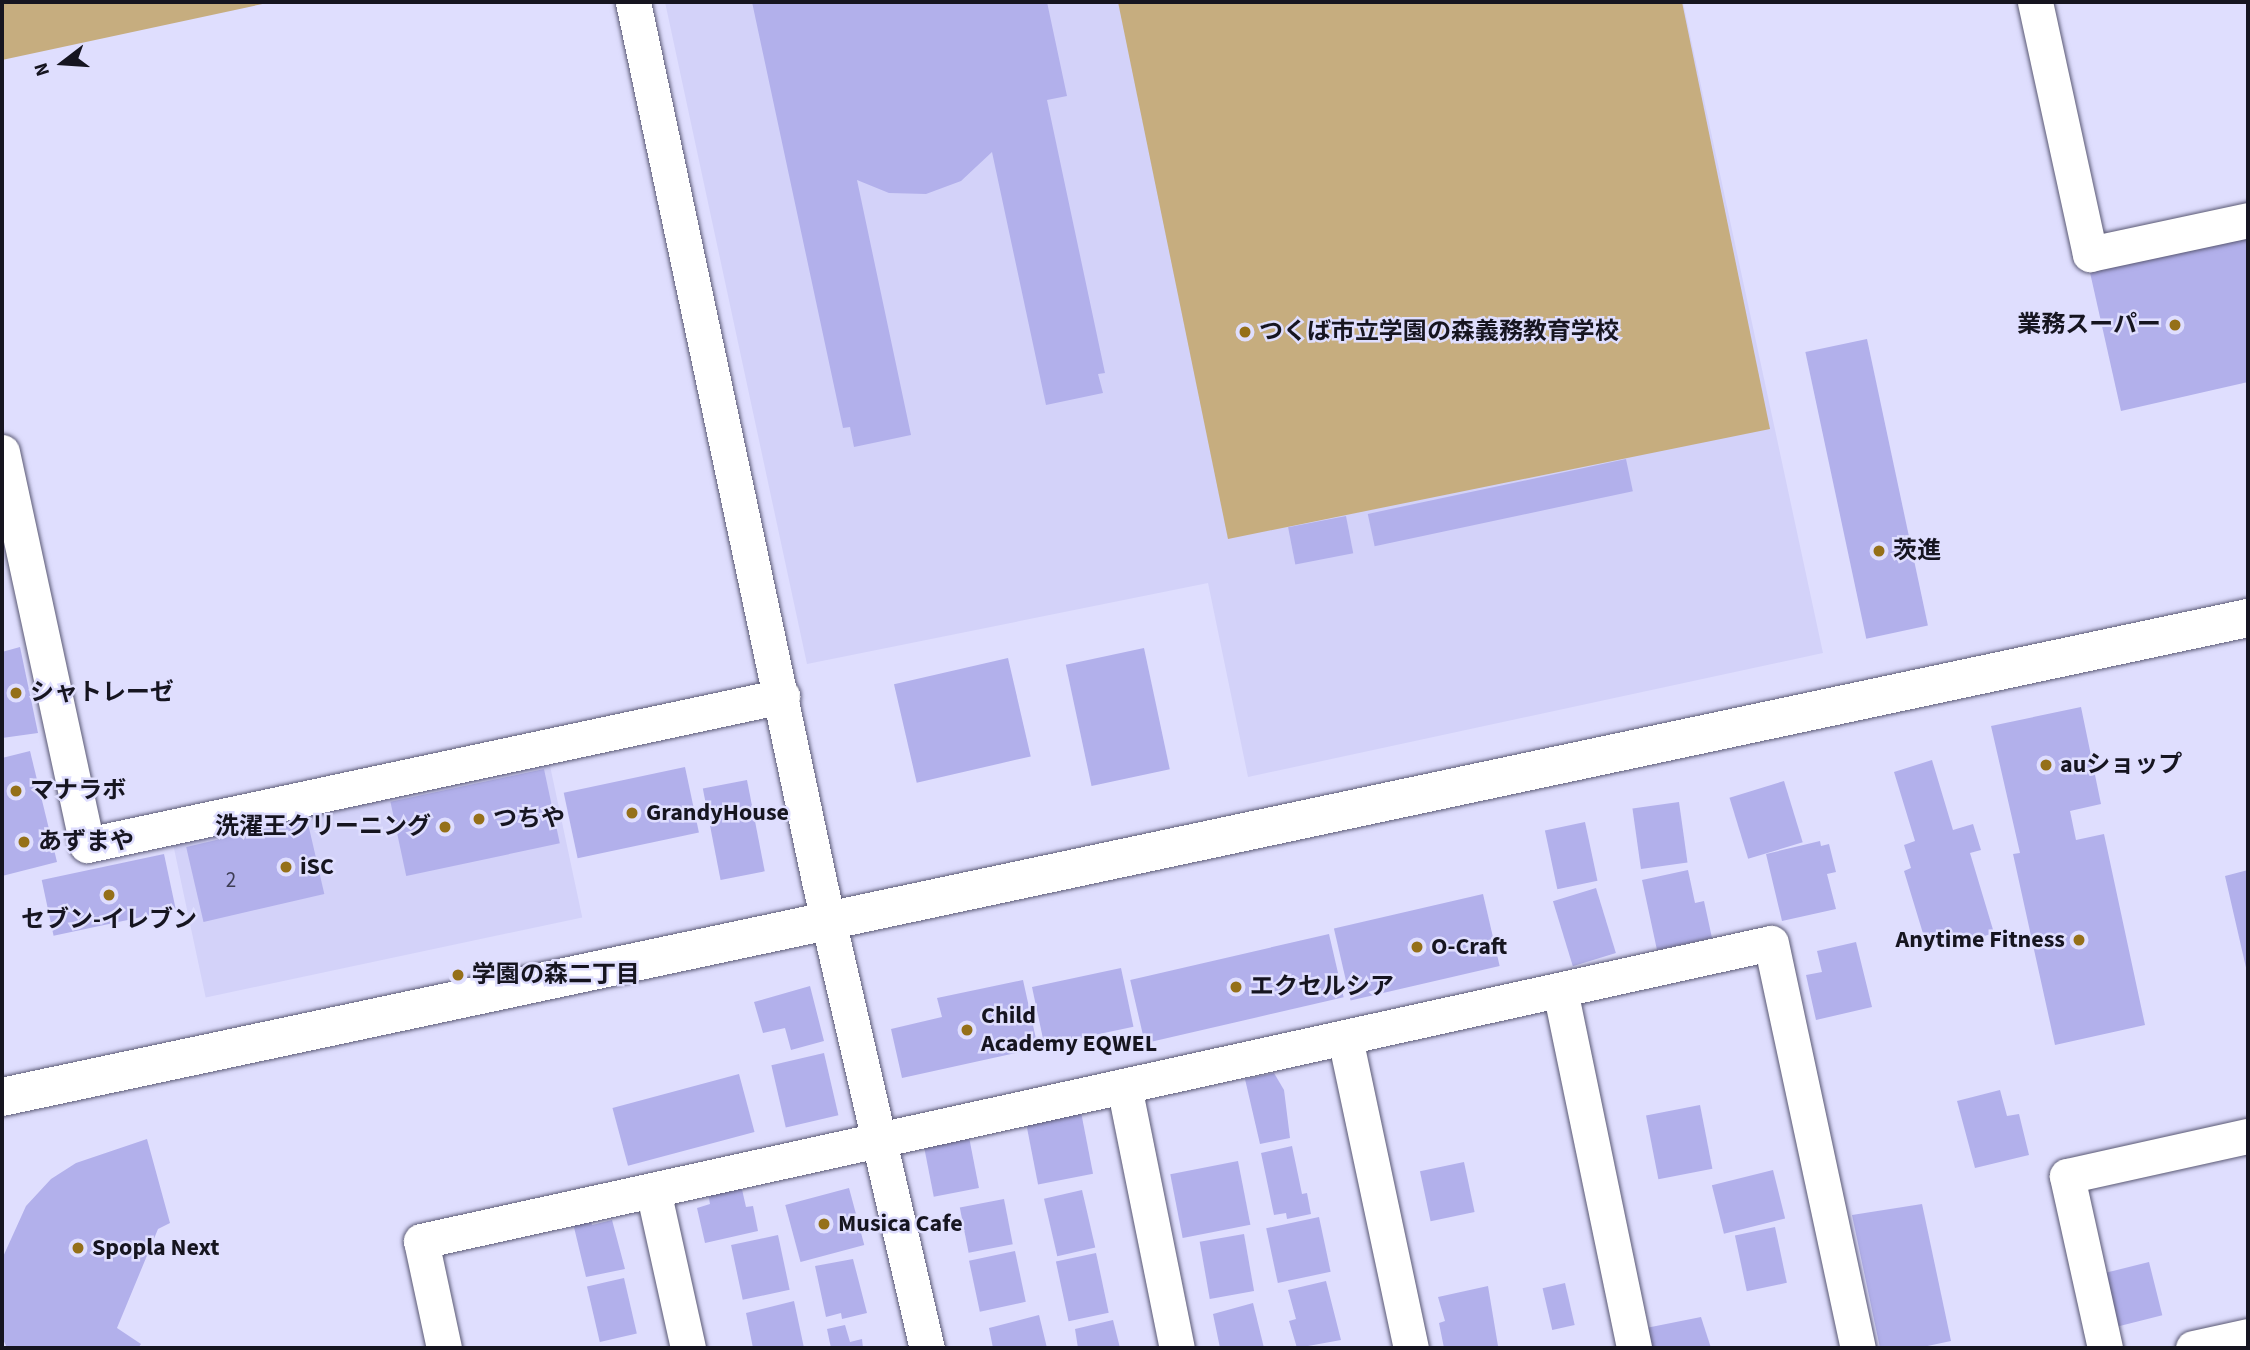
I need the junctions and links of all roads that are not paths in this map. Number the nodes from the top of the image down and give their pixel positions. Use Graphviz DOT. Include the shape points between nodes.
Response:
graph roads {
  1 [pos="633,2"];
  2 [pos="2035,2"];
  3 [pos="2248,220"];
  4 [pos="2,452"];
  5 [pos="2248,618"];
  6 [pos="782,696"];
  7 [pos="828,922"];
  8 [pos="1560,990"];
  9 [pos="1345,1038"];
  10 [pos="1124,1086"];
  11 [pos="2,1097"];
  12 [pos="2248,1136"];
  13 [pos="879,1140"];
  14 [pos="653,1190"];
  15 [pos="2248,1336"];
  16 [pos="444,1348"];
  17 [pos="688,1348"];
  18 [pos="927,1348"];
  19 [pos="1177,1348"];
  20 [pos="1411,1348"];
  21 [pos="1634,1348"];
  22 [pos="1858,1348"];
  23 [pos="2105,1348"];
  24 [pos="2193,1348"];
  1 -- 6 [label="street"];
  2 -- 3 [label="street" via="2090,254"];
  4 -- 6 [label="street" via="87,845"];
  5 -- 7 [label="street"];
  6 -- 7 [label="street"];
  7 -- 11 [label="street"];
  7 -- 13 [label="street"];
  8 -- 9 [label="street"];
  8 -- 21 [label="street"];
  8 -- 22 [label="street" via="1771,943"];
  9 -- 10 [label="street"];
  9 -- 20 [label="street"];
  10 -- 13 [label="street"];
  10 -- 19 [label="street"];
  12 -- 23 [label="street" via="2067,1176"];
  13 -- 14 [label="street"];
  13 -- 18 [label="street"];
  14 -- 16 [label="street" via="421,1241"];
  14 -- 17 [label="street"];
  15 -- 24 [label="street"];
}
